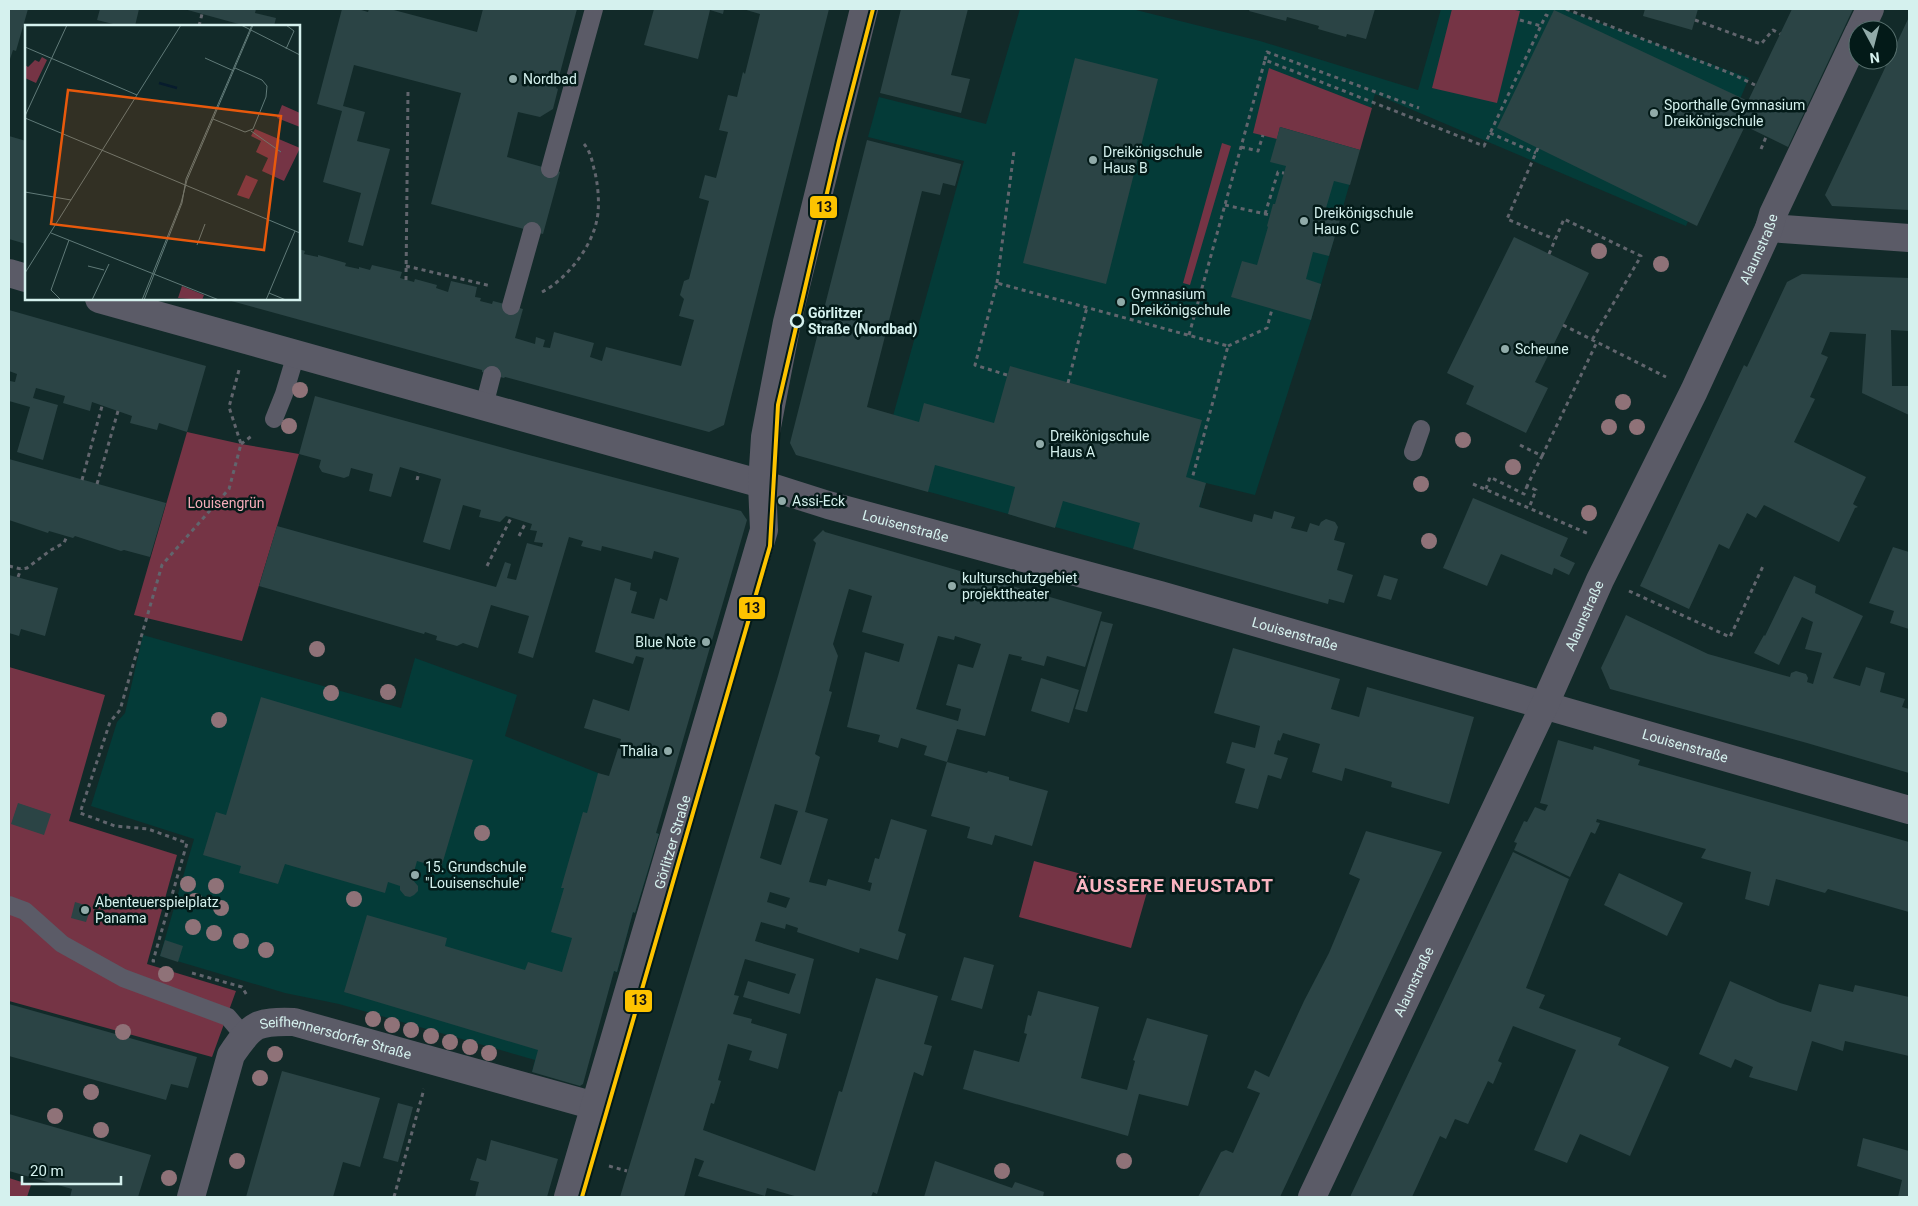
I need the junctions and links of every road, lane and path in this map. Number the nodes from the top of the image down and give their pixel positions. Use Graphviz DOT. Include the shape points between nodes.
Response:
graph roads {
  1 [pos="594,9"];
  2 [pos="864,9"];
  3 [pos="1550,9"];
  4 [pos="1566,9"];
  5 [pos="202,14"];
  6 [pos="1520,20"];
  7 [pos="1695,20"];
  8 [pos="199,25"];
  9 [pos="1541,26"];
  10 [pos="1780,34"];
  11 [pos="1848,55"];
  12 [pos="1265,60"];
  13 [pos="1755,85"];
  14 [pos="408,90"];
  15 [pos="1419,108"];
  16 [pos="563,122"];
  17 [pos="1490,133"];
  18 [pos="1263,135"];
  19 [pos="1766,137"];
  20 [pos="1241,147"];
  21 [pos="1538,148"];
  22 [pos="1761,149"];
  23 [pos="1014,151"];
  24 [pos="1536,153"];
  25 [pos="550,169"];
  26 [pos="1284,173"];
  27 [pos="1225,206"];
  28 [pos="1265,214"];
  29 [pos="1270,215"];
  30 [pos="1770,228"];
  31 [pos="532,231"];
  32 [pos="1909,238"];
  33 [pos="1555,239"];
  34 [pos="1549,254"];
  35 [pos="406,266"];
  36 [pos="9,273"];
  37 [pos="25,278"];
  38 [pos="561,278"];
  39 [pos="406,280"];
  40 [pos="997,282"];
  41 [pos="513,299"];
  42 [pos="103,300"];
  43 [pos="1087,307"];
  44 [pos="1272,309"];
  45 [pos="1563,325"];
  46 [pos="1189,336"];
  47 [pos="248,340"];
  48 [pos="1592,340"];
  49 [pos="1597,342"];
  50 [pos="1228,346"];
  51 [pos="296,354"];
  52 [pos="492,375"];
  53 [pos="1007,375"];
  54 [pos="1068,383"];
  55 [pos="1694,391"];
  56 [pos="102,406"];
  57 [pos="484,406"];
  58 [pos="118,411"];
  59 [pos="274,419"];
  60 [pos="1421,429"];
  61 [pos="1520,445"];
  62 [pos="1413,452"];
  63 [pos="1542,456"];
  64 [pos="419,472"];
  65 [pos="1192,479"];
  66 [pos="82,480"];
  67 [pos="418,480"];
  68 [pos="96,484"];
  69 [pos="762,484"];
  70 [pos="1473,484"];
  71 [pos="1527,486"];
  72 [pos="1486,489"];
  73 [pos="1528,508"];
  74 [pos="511,518"];
  75 [pos="526,522"];
  76 [pos="67,536"];
  77 [pos="519,536"];
  78 [pos="1617,546"];
  79 [pos="1764,564"];
  80 [pos="9,566"];
  81 [pos="487,566"];
  82 [pos="20,569"];
  83 [pos="18,577"];
  84 [pos="1600,580"];
  85 [pos="1544,706"];
  86 [pos="1909,810"];
  87 [pos="9,904"];
  88 [pos="162,964"];
  89 [pos="187,972"];
  90 [pos="249,1031"];
  91 [pos="432,1060"];
  92 [pos="595,1106"];
  93 [pos="191,1197"];
  94 [pos="394,1197"];
  95 [pos="568,1197"];
  96 [pos="1312,1197"];
  1 -- 16 [label="lane"];
  2 -- 69 [label="street, Görlitzer Straße" via="787,322 765,437"];
  3 -- 9 [label="path"];
  4 -- 13 [label="path"];
  5 -- 8 [label="path"];
  6 -- 9 [label="path"];
  7 -- 10 [label="path" via="1761,44 1773,30"];
  9 -- 17 [label="path"];
  11 -- 30 [label="street, Alaunstraße" via="1773,214"];
  12 -- 15 [label="path" via="1267,52"];
  12 -- 17 [label="path" via="1484,146"];
  12 -- 20 [label="path"];
  14 -- 35 [label="path"];
  16 -- 25 [label="lane"];
  16 -- 38 [label="path" via="589,149 597,178 597,219 585,250"];
  17 -- 24 [label="path"];
  18 -- 20 [label="path" via="1258,151"];
  19 -- 22 [label="path"];
  20 -- 27 [label="path"];
  21 -- 24 [label="path"];
  23 -- 40 [label="path"];
  24 -- 33 [label="path" via="1507,219"];
  26 -- 28 [label="path" via="1278,172"];
  27 -- 28 [label="path"];
  27 -- 46 [label="path"];
  28 -- 29 [label="path"];
  30 -- 32 [label="street"];
  30 -- 55 [label="street, Alaunstraße"];
  31 -- 41 [label="lane"];
  33 -- 34 [label="path"];
  33 -- 48 [label="path" via="1564,219 1641,256"];
  35 -- 39 [label="path"];
  35 -- 41 [label="path"];
  36 -- 37 [label="street"];
  40 -- 43 [label="path"];
  40 -- 53 [label="path" via="975,365"];
  42 -- 47 [label="street, Louisenstraße"];
  43 -- 46 [label="path"];
  43 -- 54 [label="path"];
  44 -- 50 [label="path" via="1267,328"];
  45 -- 48 [label="path"];
  46 -- 50 [label="path"];
  47 -- 51 [label="street, Louisenstraße"];
  47 -- 88 [label="path" via="229,407 241,444 229,489 162,565 120,710 110,722 80,813 115,826 148,829 187,843 153,961"];
  48 -- 49 [label="path"];
  49 -- 55 [label="path"];
  49 -- 63 [label="path"];
  50 -- 65 [label="path"];
  51 -- 57 [label="street, Louisenstraße"];
  51 -- 59 [label="lane"];
  52 -- 57 [label="lane"];
  55 -- 78 [label="street, Alaunstraße"];
  56 -- 66 [label="path"];
  57 -- 69 [label="street, Louisenstraße"];
  58 -- 68 [label="path"];
  60 -- 62 [label="lane"];
  61 -- 63 [label="path"];
  63 -- 71 [label="path"];
  64 -- 67 [label="path"];
  69 -- 85 [label="street, Louisenstraße" via="828,506 1160,595"];
  69 -- 92 [label="street, Görlitzer Straße" via="764,530"];
  70 -- 72 [label="path"];
  71 -- 72 [label="path" via="1524,494 1490,477"];
  71 -- 73 [label="path" via="1536,490"];
  72 -- 73 [label="path"];
  73 -- 78 [label="path"];
  74 -- 81 [label="path"];
  75 -- 77 [label="path"];
  76 -- 82 [label="path" via="64,543 27,568"];
  78 -- 84 [label="street, Alaunstraße"];
  79 -- 84 [label="path" via="1730,636"];
  80 -- 82 [label="path"];
  82 -- 83 [label="path"];
  84 -- 85 [label="street, Alaunstraße"];
  85 -- 86 [label="street, Louisenstraße"];
  85 -- 96 [label="street, Alaunstraße"];
  87 -- 90 [label="lane" via="25,911 62,944 123,978 228,1017"];
  89 -- 90 [label="path" via="242,987 252,1004"];
  90 -- 91 [label="street, Seifhennersdorfer Straße" via="274,1021 294,1022"];
  90 -- 93 [label="street, Seifhennersdorfer Straße" via="230,1055"];
  91 -- 92 [label="street, Seifhennersdorfer Straße"];
  91 -- 94 [label="path"];
  92 -- 95 [label="street, Görlitzer Straße"];
}
